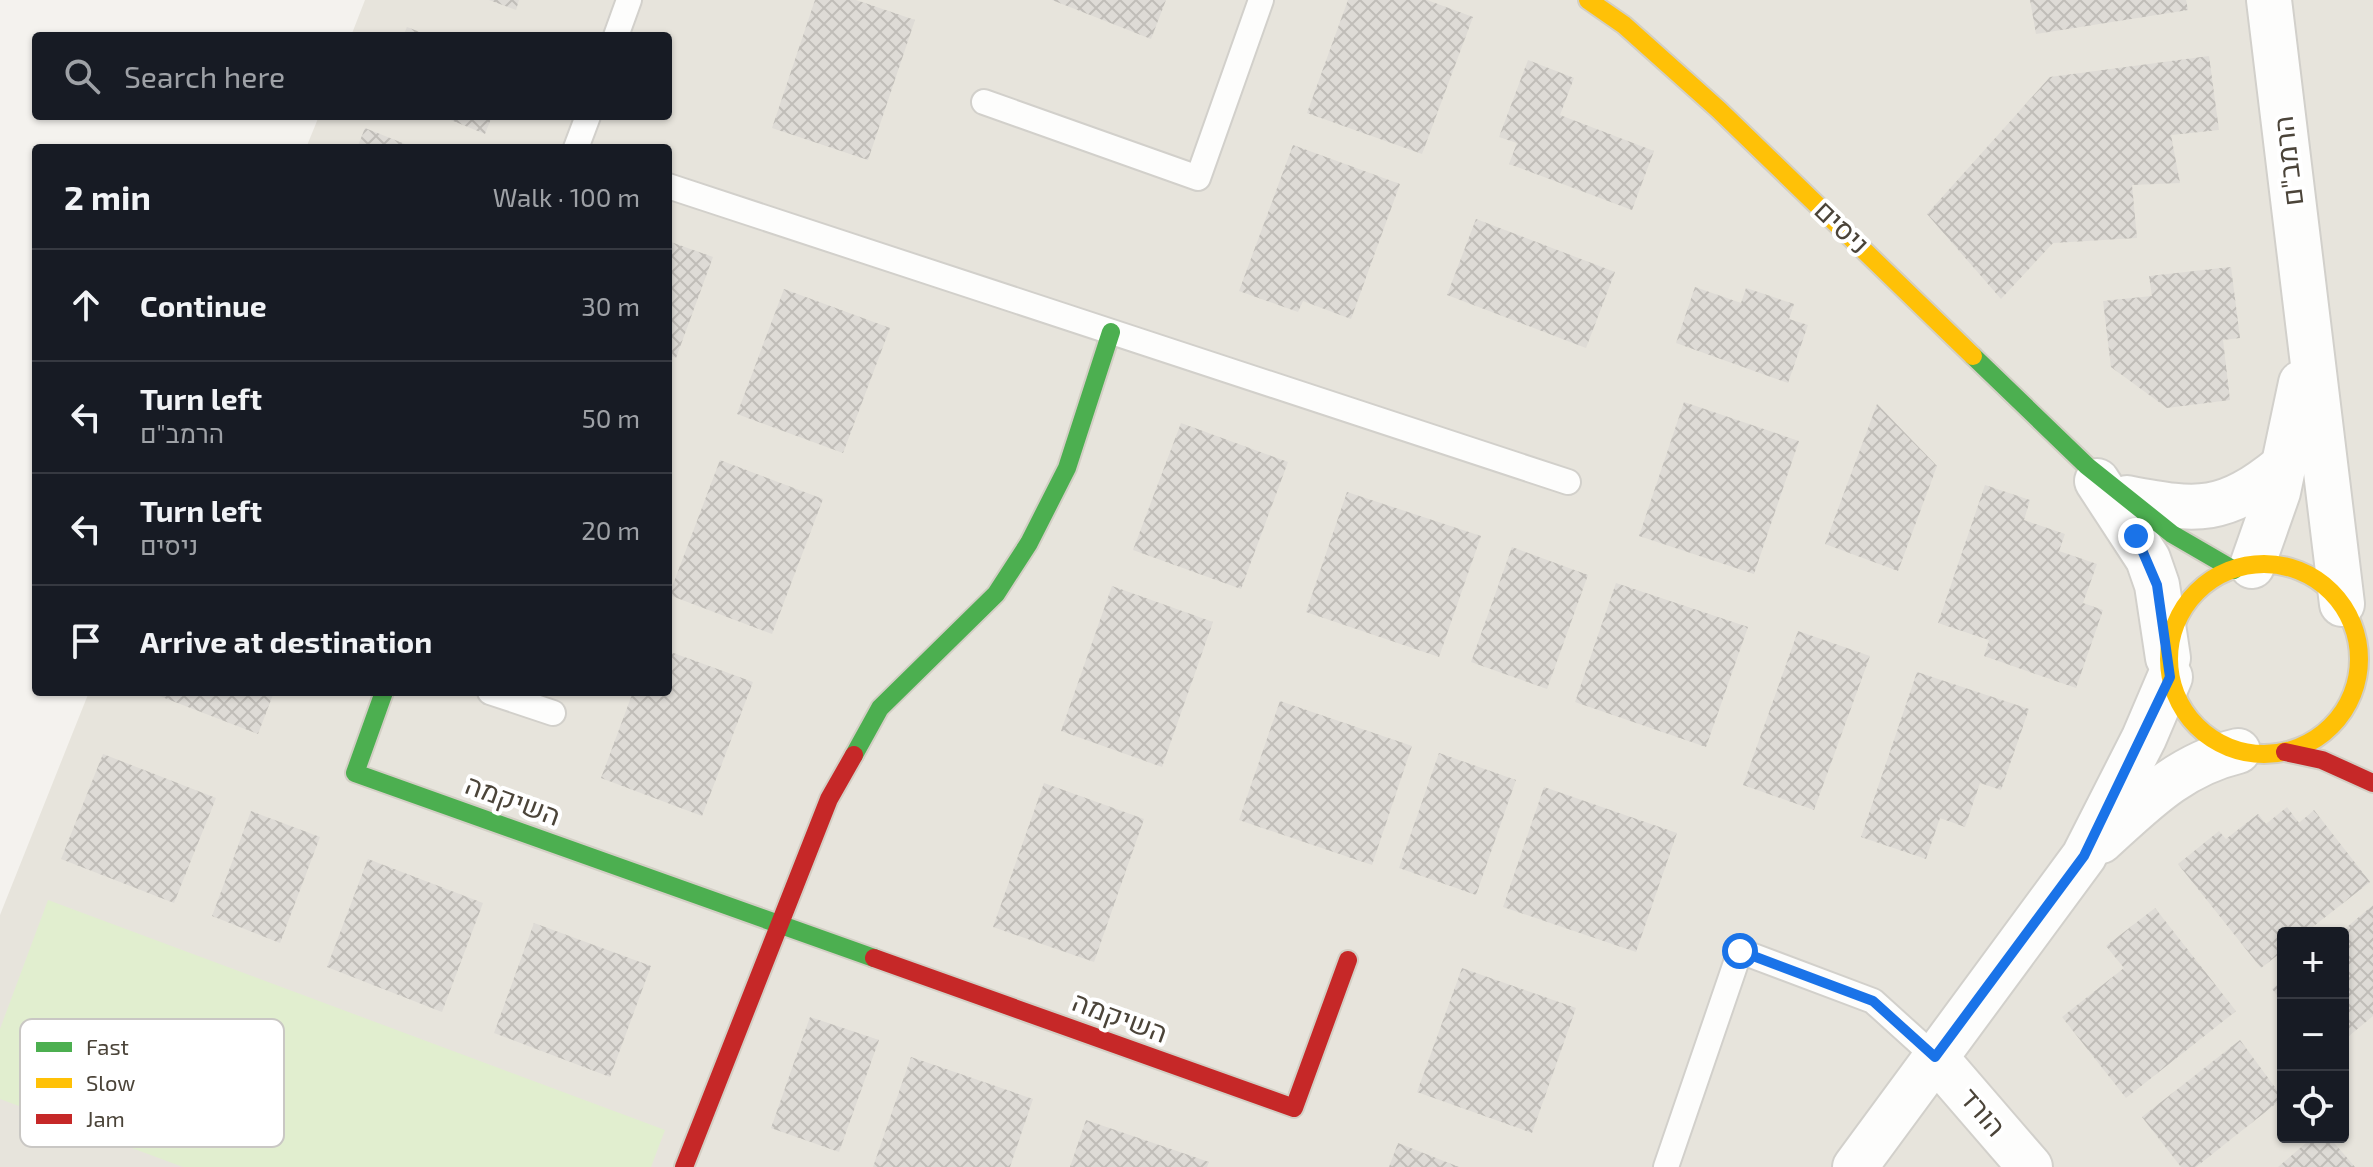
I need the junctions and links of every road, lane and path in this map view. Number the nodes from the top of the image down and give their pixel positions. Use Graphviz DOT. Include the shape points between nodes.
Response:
graph roads {
  1 [pos="629,0"];
  2 [pos="1261,0"];
  3 [pos="1588,0"];
  4 [pos="2269,0"];
  5 [pos="617,32"];
  6 [pos="984,102"];
  7 [pos="586,120"];
  8 [pos="578,144"];
  9 [pos="672,187"];
  10 [pos="2307,321"];
  11 [pos="1111,332"];
  12 [pos="2087,466"];
  13 [pos="2283,466"];
  14 [pos="1568,482"];
  15 [pos="2127,498"];
  16 [pos="2243,568"];
  17 [pos="2342,604"];
  18 [pos="2169,668"];
  19 [pos="2359,677"];
  20 [pos="383,696"];
  21 [pos="502,696"];
  22 [pos="2365,705"];
  23 [pos="553,713"];
  24 [pos="2238,751"];
  25 [pos="2285,752"];
  26 [pos="2373,783"];
  27 [pos="2084,856"];
  28 [pos="779,925"];
  29 [pos="1348,960"];
  30 [pos="1935,1057"];
  31 [pos="684,1167"];
  32 [pos="1666,1167"];
  33 [pos="1855,1167"];
  34 [pos="2030,1167"];
  1 -- 5 [label="lane"];
  2 -- 6 [label="lane" via="1198,178"];
  3 -- 12 [label="street, ניסים" via="1624,25 1719,110"];
  4 -- 10 [label="street, הרמב\"ם"];
  7 -- 8 [label="lane"];
  9 -- 11 [label="lane"];
  10 -- 13 [label="street, הרמב\"ם" via="2300,388"];
  10 -- 17 [label="street, הרמב\"ם"];
  11 -- 14 [label="lane"];
  11 -- 28 [label="street" via="1067,468 1029,543 996,594 880,708 829,799"];
  12 -- 15 [label="street, ניסים"];
  12 -- 18 [label="street, ניסים" via="2148,559"];
  13 -- 15 [label="street" via="2251,492 2200,508"];
  13 -- 16 [label="street, הרמב\"ם" via="2271,515"];
  15 -- 16 [label="street, ניסים" via="2172,534"];
  16 -- 17 [label="street" via="2268,564 2311,576"];
  16 -- 18 [label="street" via="2206,583 2184,608 2175,626"];
  17 -- 19 [label="street" via="2358,644"];
  18 -- 24 [label="street" via="2182,708 2198,728"];
  18 -- 27 [label="street"];
  19 -- 22 [label="street"];
  19 -- 25 [label="street" via="2348,705 2327,731"];
  20 -- 28 [label="street, השיקמה" via="355,773"];
  21 -- 23 [label="lane"];
  24 -- 25 [label="street"];
  24 -- 27 [label="street" via="2205,759 2182,772"];
  25 -- 26 [label="street" via="2322,760"];
  27 -- 30 [label="street"];
  28 -- 29 [label="street, השיקמה" via="1294,1108"];
  28 -- 31 [label="street"];
  30 -- 32 [label="lane" via="1873,1001 1740,951"];
  30 -- 33 [label="street"];
  30 -- 34 [label="street, הורד"];
}
